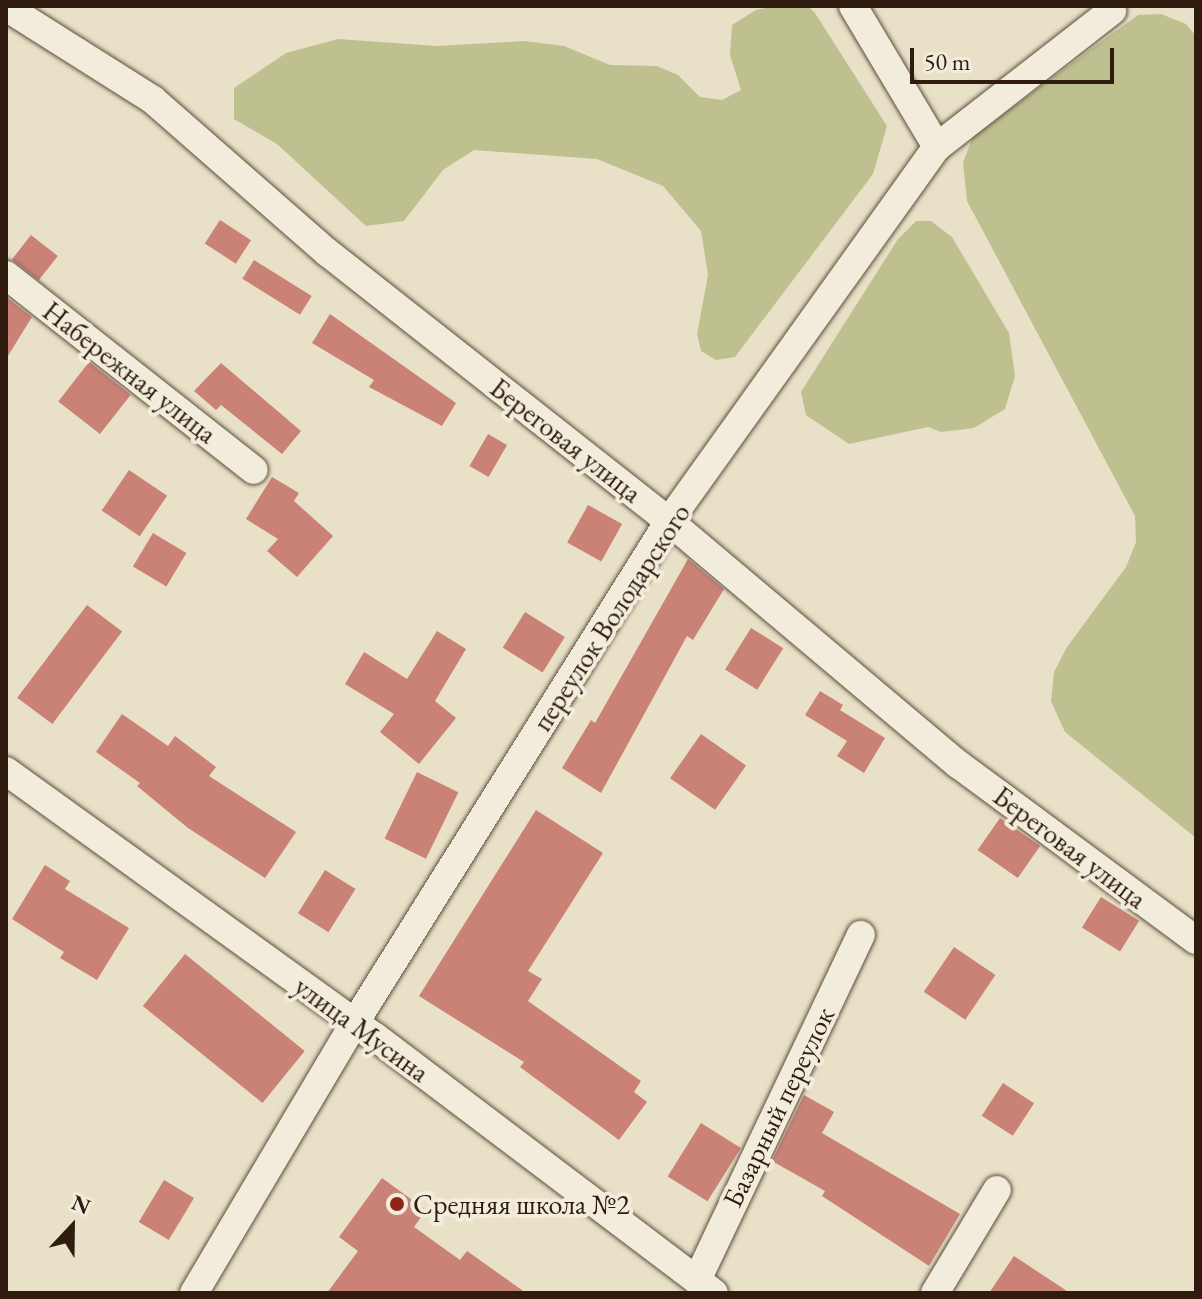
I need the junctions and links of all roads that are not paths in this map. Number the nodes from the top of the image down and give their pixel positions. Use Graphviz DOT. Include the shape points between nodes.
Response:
graph roads {
  1 [pos="853,6"];
  2 [pos="6,7"];
  3 [pos="1112,11"];
  4 [pos="937,147"];
  5 [pos="6,275"];
  6 [pos="254,470"];
  7 [pos="669,521"];
  8 [pos="6,771"];
  9 [pos="861,935"];
  10 [pos="1196,940"];
  11 [pos="354,1024"];
  12 [pos="997,1190"];
  13 [pos="705,1287"];
  14 [pos="194,1293"];
  15 [pos="935,1293"];
  1 -- 4 [label="street"];
  2 -- 7 [label="street, Береговая улица" via="153,100 328,253"];
  3 -- 4 [label="street, переулок Володарского"];
  4 -- 7 [label="street, переулок Володарского"];
  5 -- 6 [label="street, Набережная улица"];
  7 -- 10 [label="street, Береговая улица" via="958,764"];
  7 -- 11 [label="street, переулок Володарского"];
  8 -- 11 [label="street, улица Мусина"];
  9 -- 13 [label="street, Базарный переулок"];
  11 -- 13 [label="street, улица Мусина"];
  11 -- 14 [label="street, переулок Володарского"];
  12 -- 15 [label="street"];
}
